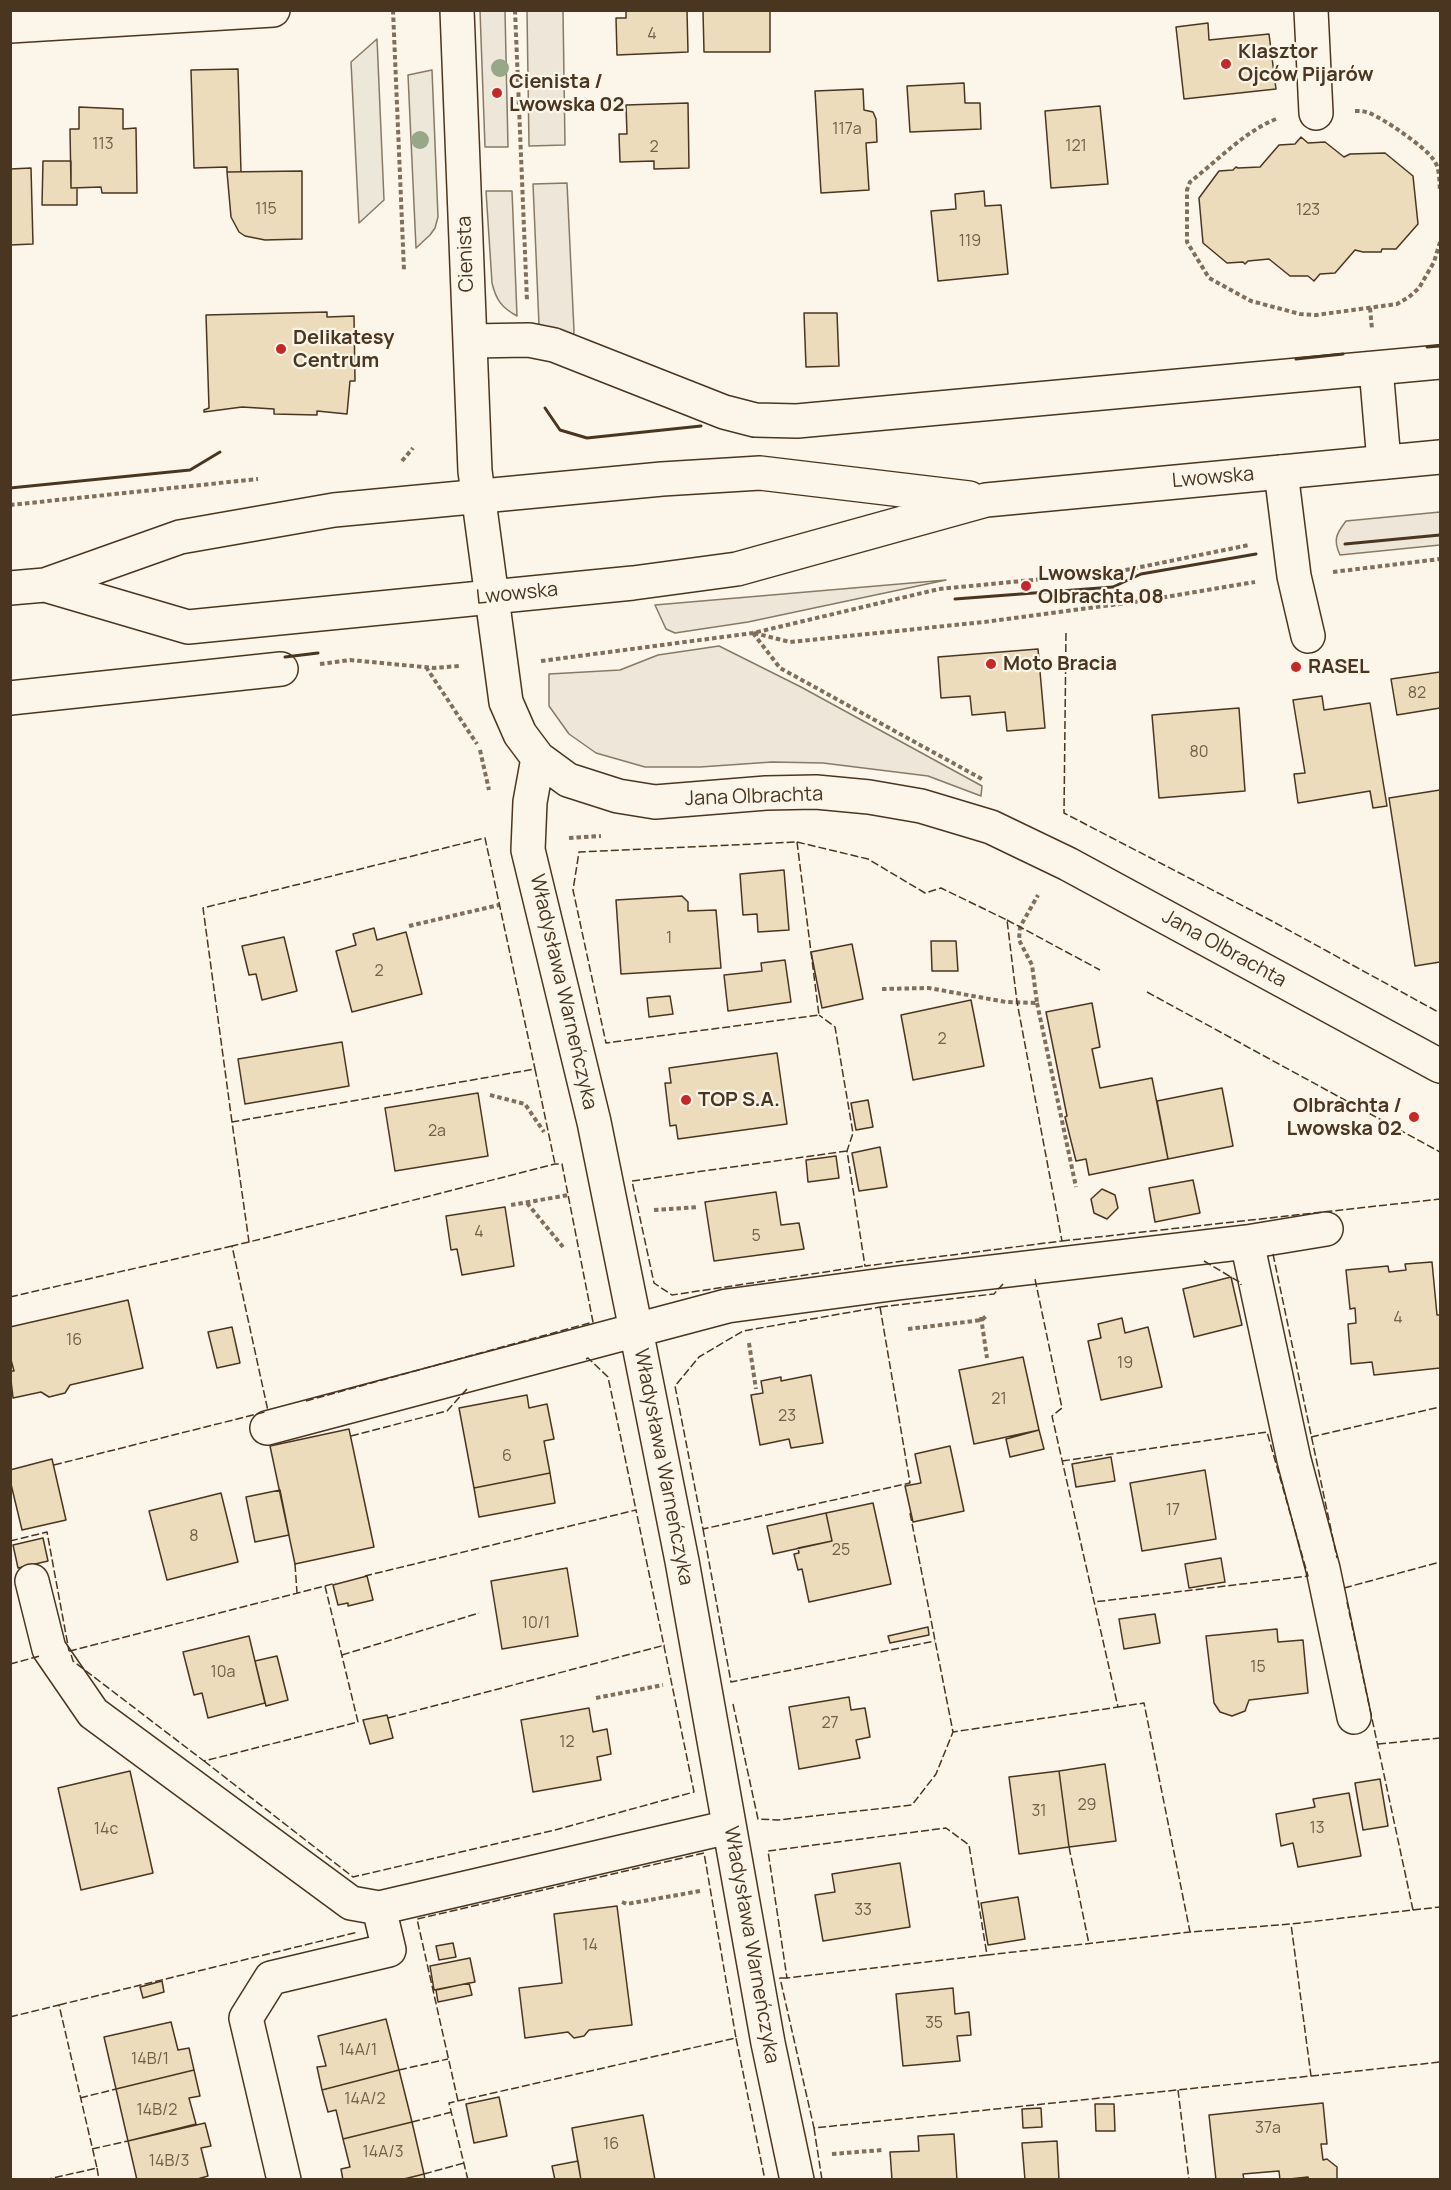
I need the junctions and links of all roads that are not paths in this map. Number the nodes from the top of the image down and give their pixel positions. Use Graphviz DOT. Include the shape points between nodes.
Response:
graph roads {
  1 [pos="273,10"];
  2 [pos="457,10"];
  3 [pos="1311,10"];
  4 [pos="10,26"];
  5 [pos="1316,113"];
  6 [pos="470,341"];
  7 [pos="1440,362"];
  8 [pos="1376,368"];
  9 [pos="1440,457"];
  10 [pos="1384,462"];
  11 [pos="1281,472"];
  12 [pos="479,496"];
  13 [pos="986,500"];
  14 [pos="45,585"];
  15 [pos="10,588"];
  16 [pos="493,597"];
  17 [pos="1308,636"];
  18 [pos="281,669"];
  19 [pos="10,698"];
  20 [pos="538,758"];
  21 [pos="1440,1066"];
  22 [pos="1326,1229"];
  23 [pos="1247,1242"];
  24 [pos="636,1330"];
  25 [pos="267,1428"];
  26 [pos="32,1581"];
  27 [pos="1354,1717"];
  28 [pos="729,1827"];
  29 [pos="379,1908"];
  30 [pos="794,2168"];
  31 [pos="284,2180"];
  1 -- 4 [label="street"];
  2 -- 6 [label="street, Cienista"];
  3 -- 5 [label="street"];
  6 -- 8 [label="street" via="529,340 554,345 724,412 755,420 796,421"];
  6 -- 12 [label="street, Cienista"];
  7 -- 8 [label="street"];
  8 -- 10 [label="street"];
  9 -- 10 [label="street, Lwowska"];
  10 -- 11 [label="street, Lwowska"];
  11 -- 13 [label="street, Lwowska"];
  11 -- 17 [label="street" via="1294,576"];
  12 -- 13 [label="street, Lwowska" via="760,473"];
  12 -- 14 [label="street, Lwowska" via="333,510 180,537"];
  12 -- 16 [label="street, Jana Olbrachta"];
  13 -- 16 [label="street, Lwowska" via="737,569"];
  14 -- 15 [label="street, Lwowska"];
  14 -- 16 [label="street, Lwowska" via="188,627"];
  16 -- 20 [label="street, Jana Olbrachta" via="506,702 519,734"];
  18 -- 19 [label="street"];
  20 -- 21 [label="street, Jana Olbrachta" via="568,780 618,796 655,801 816,792 921,806 991,827 1068,864"];
  20 -- 24 [label="street, Władysława Warneńczyka" via="530,802 528,850 594,1122"];
  22 -- 23 [label="street"];
  23 -- 24 [label="street" via="735,1305"];
  23 -- 27 [label="street"];
  24 -- 25 [label="street"];
  24 -- 28 [label="street, Władysława Warneńczyka"];
  26 -- 29 [label="street" via="49,1649 93,1713 351,1903"];
  28 -- 29 [label="street"];
  28 -- 30 [label="street, Władysława Warneńczyka"];
  29 -- 31 [label="street" via="389,1950 271,1978 246,2018"];
}
